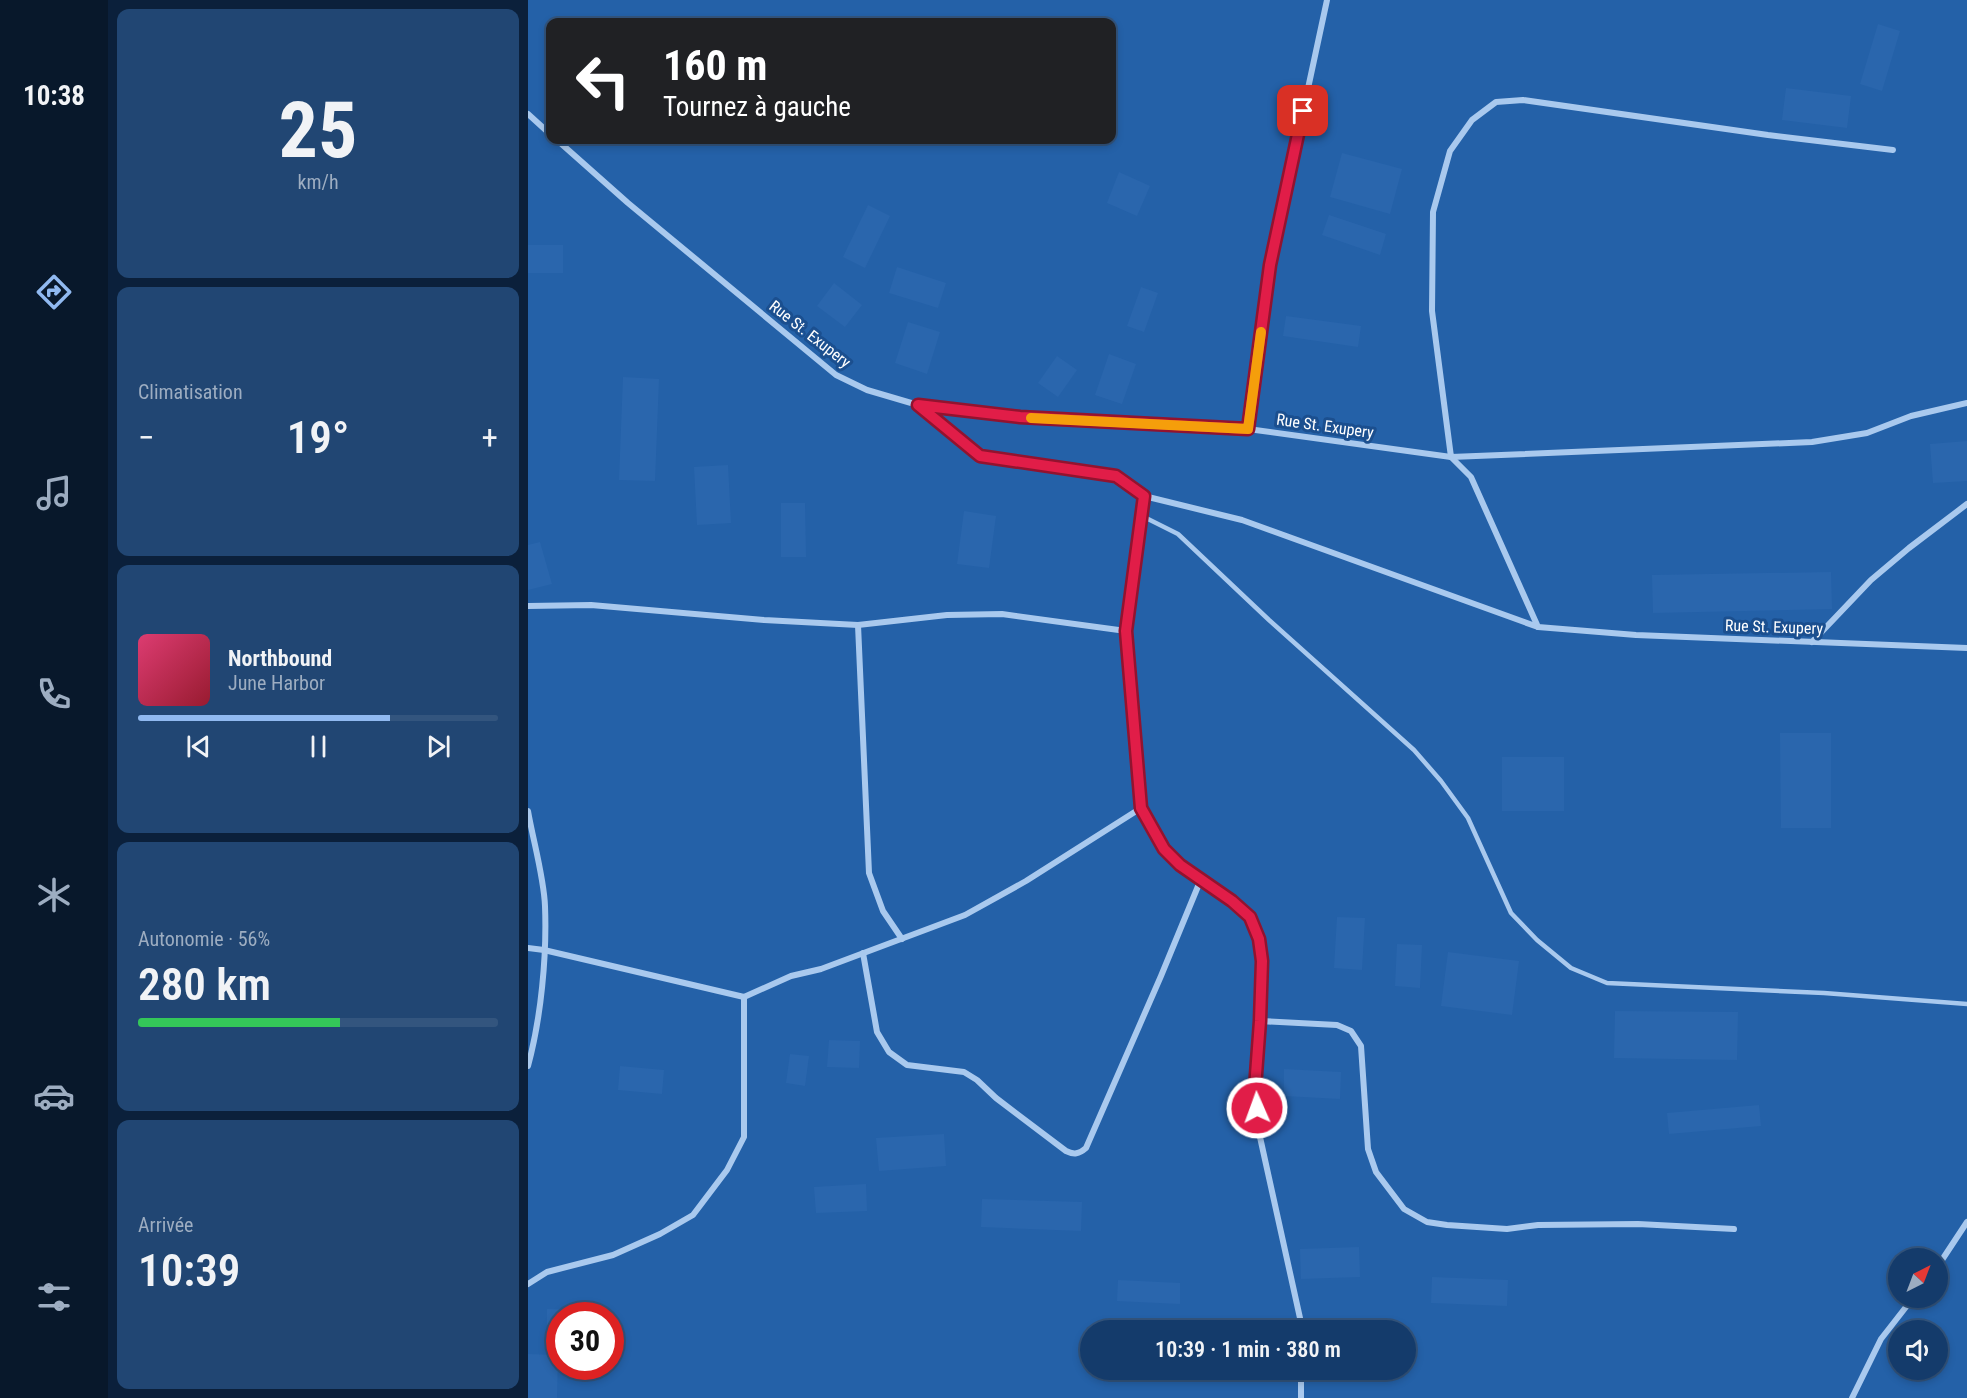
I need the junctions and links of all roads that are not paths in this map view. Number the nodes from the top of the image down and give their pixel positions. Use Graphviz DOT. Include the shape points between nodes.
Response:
graph roads {
  1 [pos="1327,0"];
  2 [pos="528,114"];
  3 [pos="546,130"];
  4 [pos="562,144"];
  5 [pos="1893,150"];
  6 [pos="1967,403"];
  7 [pos="918,405"];
  8 [pos="1248,429"];
  9 [pos="1451,457"];
  10 [pos="1144,496"];
  11 [pos="1967,504"];
  12 [pos="1142,516"];
  13 [pos="528,606"];
  14 [pos="858,625"];
  15 [pos="1538,627"];
  16 [pos="1126,631"];
  17 [pos="1812,642"];
  18 [pos="1967,648"];
  19 [pos="1141,808"];
  20 [pos="528,811"];
  21 [pos="1200,879"];
  22 [pos="902,939"];
  23 [pos="528,948"];
  24 [pos="544,950"];
  25 [pos="863,953"];
  26 [pos="744,997"];
  27 [pos="1967,1004"];
  28 [pos="1260,1021"];
  29 [pos="528,1066"];
  30 [pos="1967,1222"];
  31 [pos="1734,1229"];
  32 [pos="1948,1251"];
  33 [pos="528,1284"];
  34 [pos="1905,1308"];
  35 [pos="1300,1320"];
  36 [pos="1301,1380"];
  37 [pos="1301,1398"];
  38 [pos="1852,1398"];
  1 -- 8 [label="street" via="1270,265"];
  2 -- 3 [label="street"];
  4 -- 7 [label="street, Rue St. Exupery" via="836,375 867,390"];
  5 -- 9 [label="street" via="1523,100 1496,102 1472,120 1450,151 1433,212 1432,311"];
  6 -- 9 [label="street, Rue St. Exupery" via="1911,416 1867,433 1812,442"];
  7 -- 8 [label="street, Rue St. Exupery" via="1020,417"];
  7 -- 10 [label="street" via="980,456 1116,476"];
  8 -- 9 [label="street, Rue St. Exupery"];
  9 -- 15 [label="street" via="1471,477"];
  10 -- 12 [label="street"];
  10 -- 15 [label="street, Rue St. Exupery" via="1242,520"];
  11 -- 17 [label="street" via="1871,580"];
  12 -- 16 [label="street"];
  12 -- 27 [label="lane" via="1178,534 1414,750 1468,818 1511,913 1571,968 1607,983"];
  13 -- 14 [label="street" via="591,605"];
  14 -- 16 [label="street" via="947,615 1002,614"];
  14 -- 22 [label="street" via="869,873 883,911"];
  15 -- 17 [label="street, Rue St. Exupery"];
  16 -- 19 [label="street"];
  17 -- 18 [label="street, Rue St. Exupery"];
  19 -- 21 [label="street" via="1164,849"];
  19 -- 22 [label="street" via="965,915"];
  20 -- 24 [label="street" via="545,905"];
  21 -- 25 [label="street" via="1091,1137 1080,1153 1066,1151 964,1072 907,1065 889,1052 877,1032"];
  21 -- 28 [label="street" via="1250,917 1262,961"];
  22 -- 25 [label="street"];
  23 -- 24 [label="street"];
  24 -- 26 [label="street"];
  24 -- 29 [label="street" via="537,1034"];
  25 -- 26 [label="street" via="791,976"];
  26 -- 33 [label="street" via="744,1137 727,1170 693,1215 660,1234 613,1255 547,1272"];
  28 -- 31 [label="street" via="1337,1025 1351,1032 1361,1046 1368,1149 1376,1172 1404,1209 1427,1222 1507,1229 1638,1224"];
  28 -- 35 [label="street" via="1255,1088 1258,1128"];
  30 -- 32 [label="street"];
  34 -- 38 [label="street" via="1881,1339"];
  36 -- 37 [label="street"];
}
